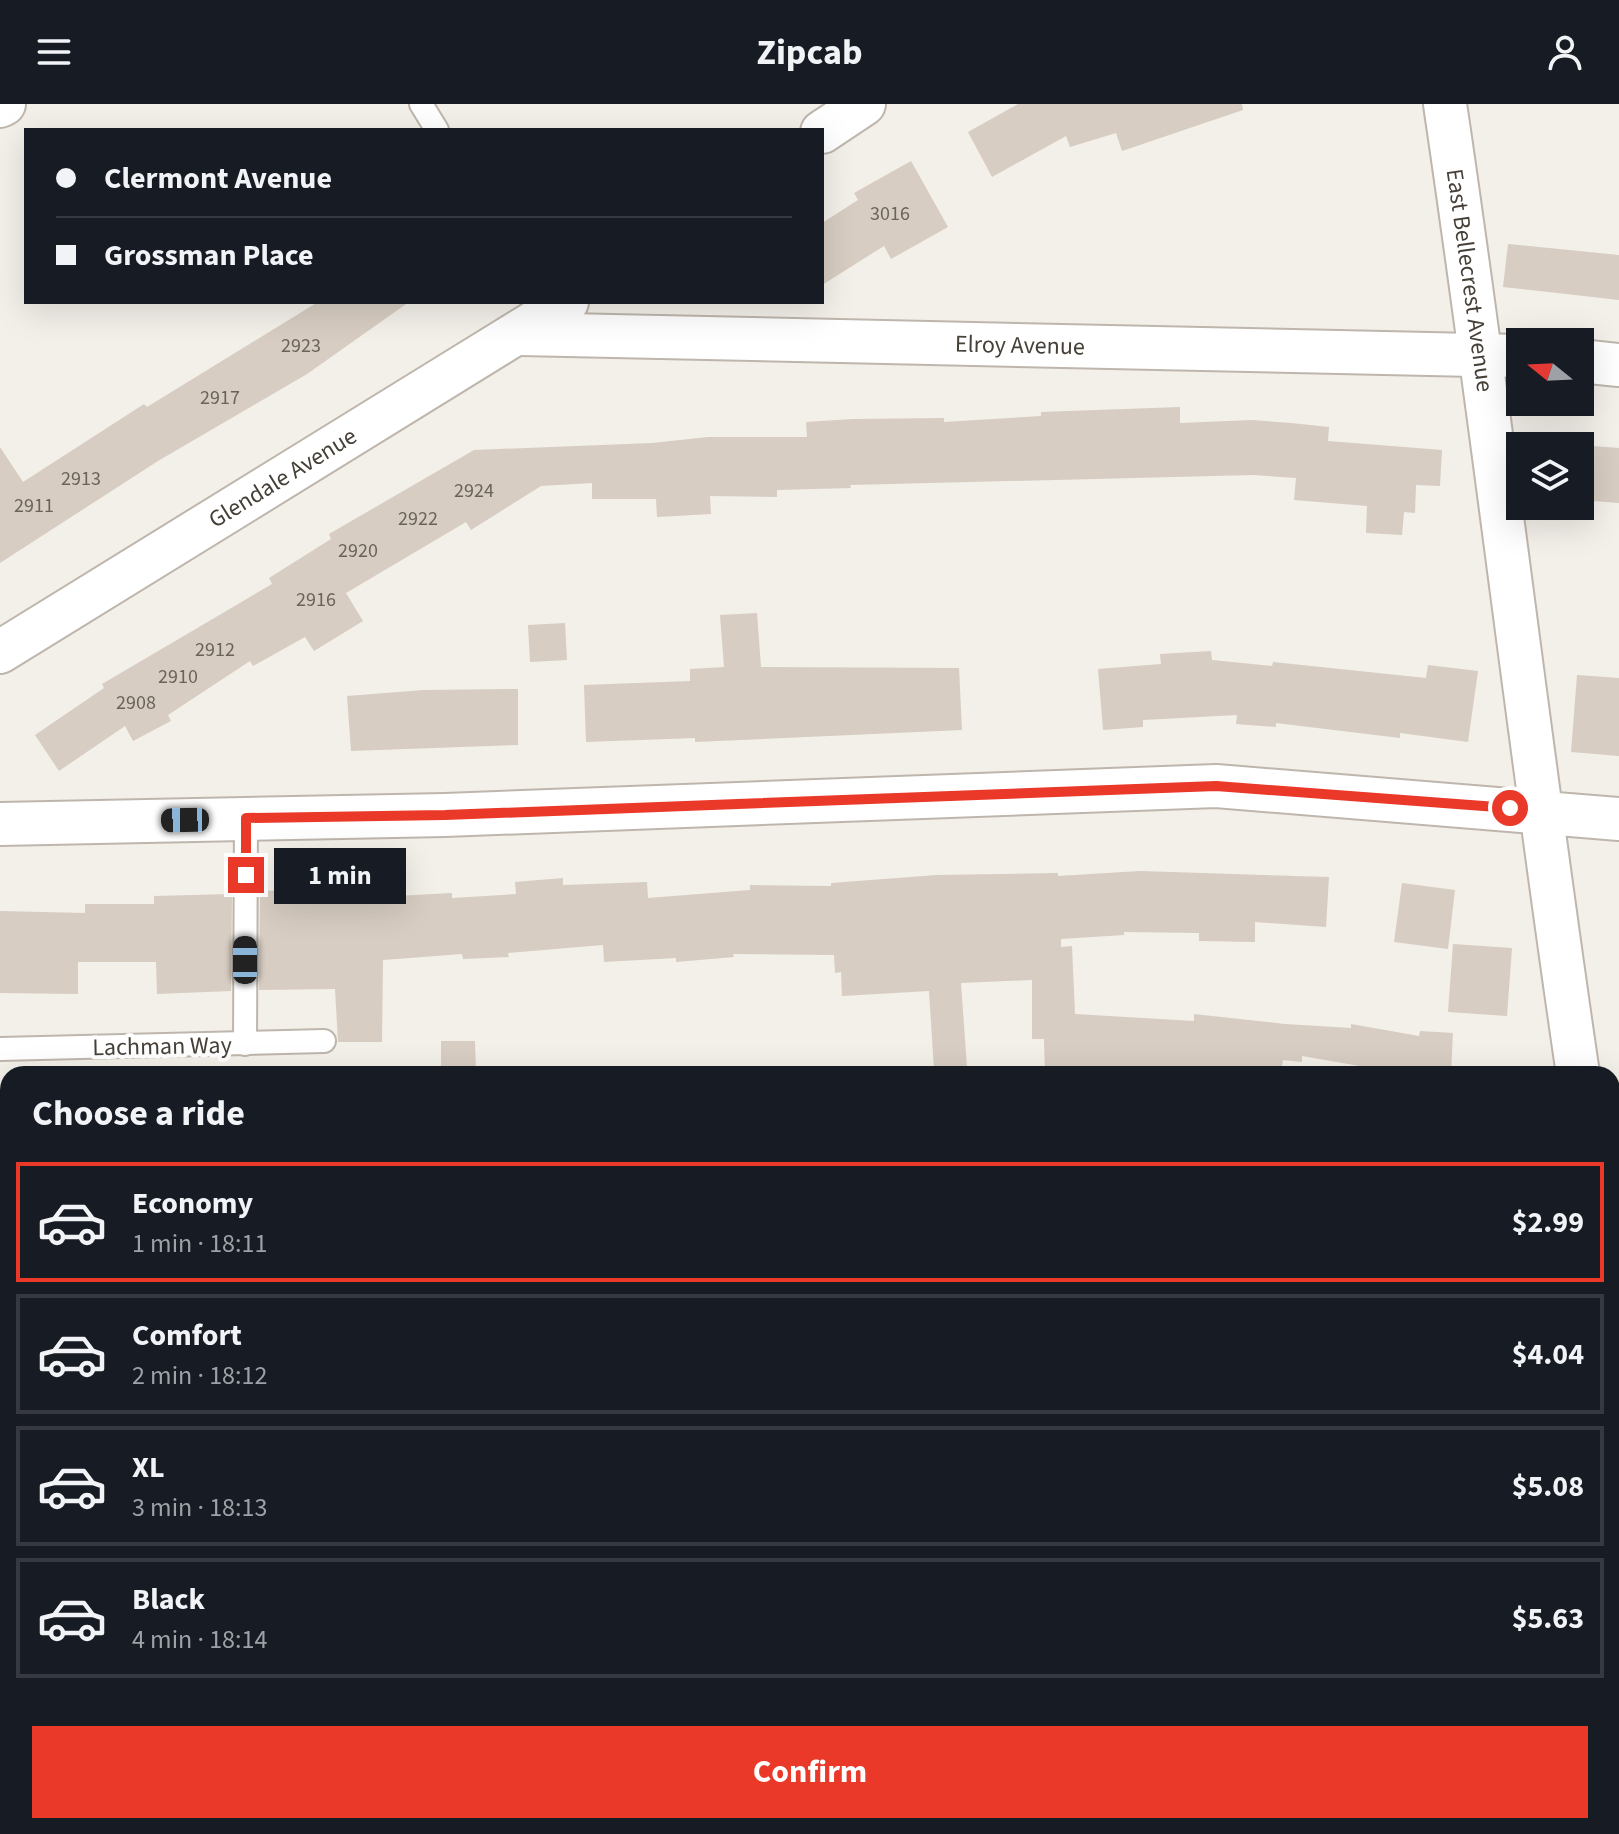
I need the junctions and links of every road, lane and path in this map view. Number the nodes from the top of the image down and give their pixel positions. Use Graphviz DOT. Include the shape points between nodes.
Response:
graph roads {
  1 [pos="421,104"];
  2 [pos="864,104"];
  3 [pos="1445,104"];
  4 [pos="436,128"];
  5 [pos="824,131"];
  6 [pos="544,313"];
  7 [pos="1501,354"];
  8 [pos="1594,362"];
  9 [pos="1619,365"];
  10 [pos="0,652"];
  11 [pos="1539,810"];
  12 [pos="246,818"];
  13 [pos="1619,819"];
  14 [pos="0,824"];
  15 [pos="324,1041"];
  16 [pos="245,1044"];
  17 [pos="0,1049"];
  18 [pos="1577,1066"];
  1 -- 4 [label="lane"];
  2 -- 5 [label="street"];
  3 -- 7 [label="street, East Bellecrest Avenue"];
  6 -- 7 [label="street, Elroy Avenue"];
  6 -- 10 [label="street, Glendale Avenue"];
  7 -- 11 [label="street, East Bellecrest Avenue"];
  8 -- 9 [label="street"];
  11 -- 12 [label="street" via="1216,786"];
  11 -- 13 [label="street"];
  11 -- 18 [label="street, East Bellecrest Avenue"];
  12 -- 14 [label="street"];
  12 -- 16 [label="lane"];
  15 -- 16 [label="lane, Lachman Way"];
  16 -- 17 [label="lane, Lachman Way"];
}
